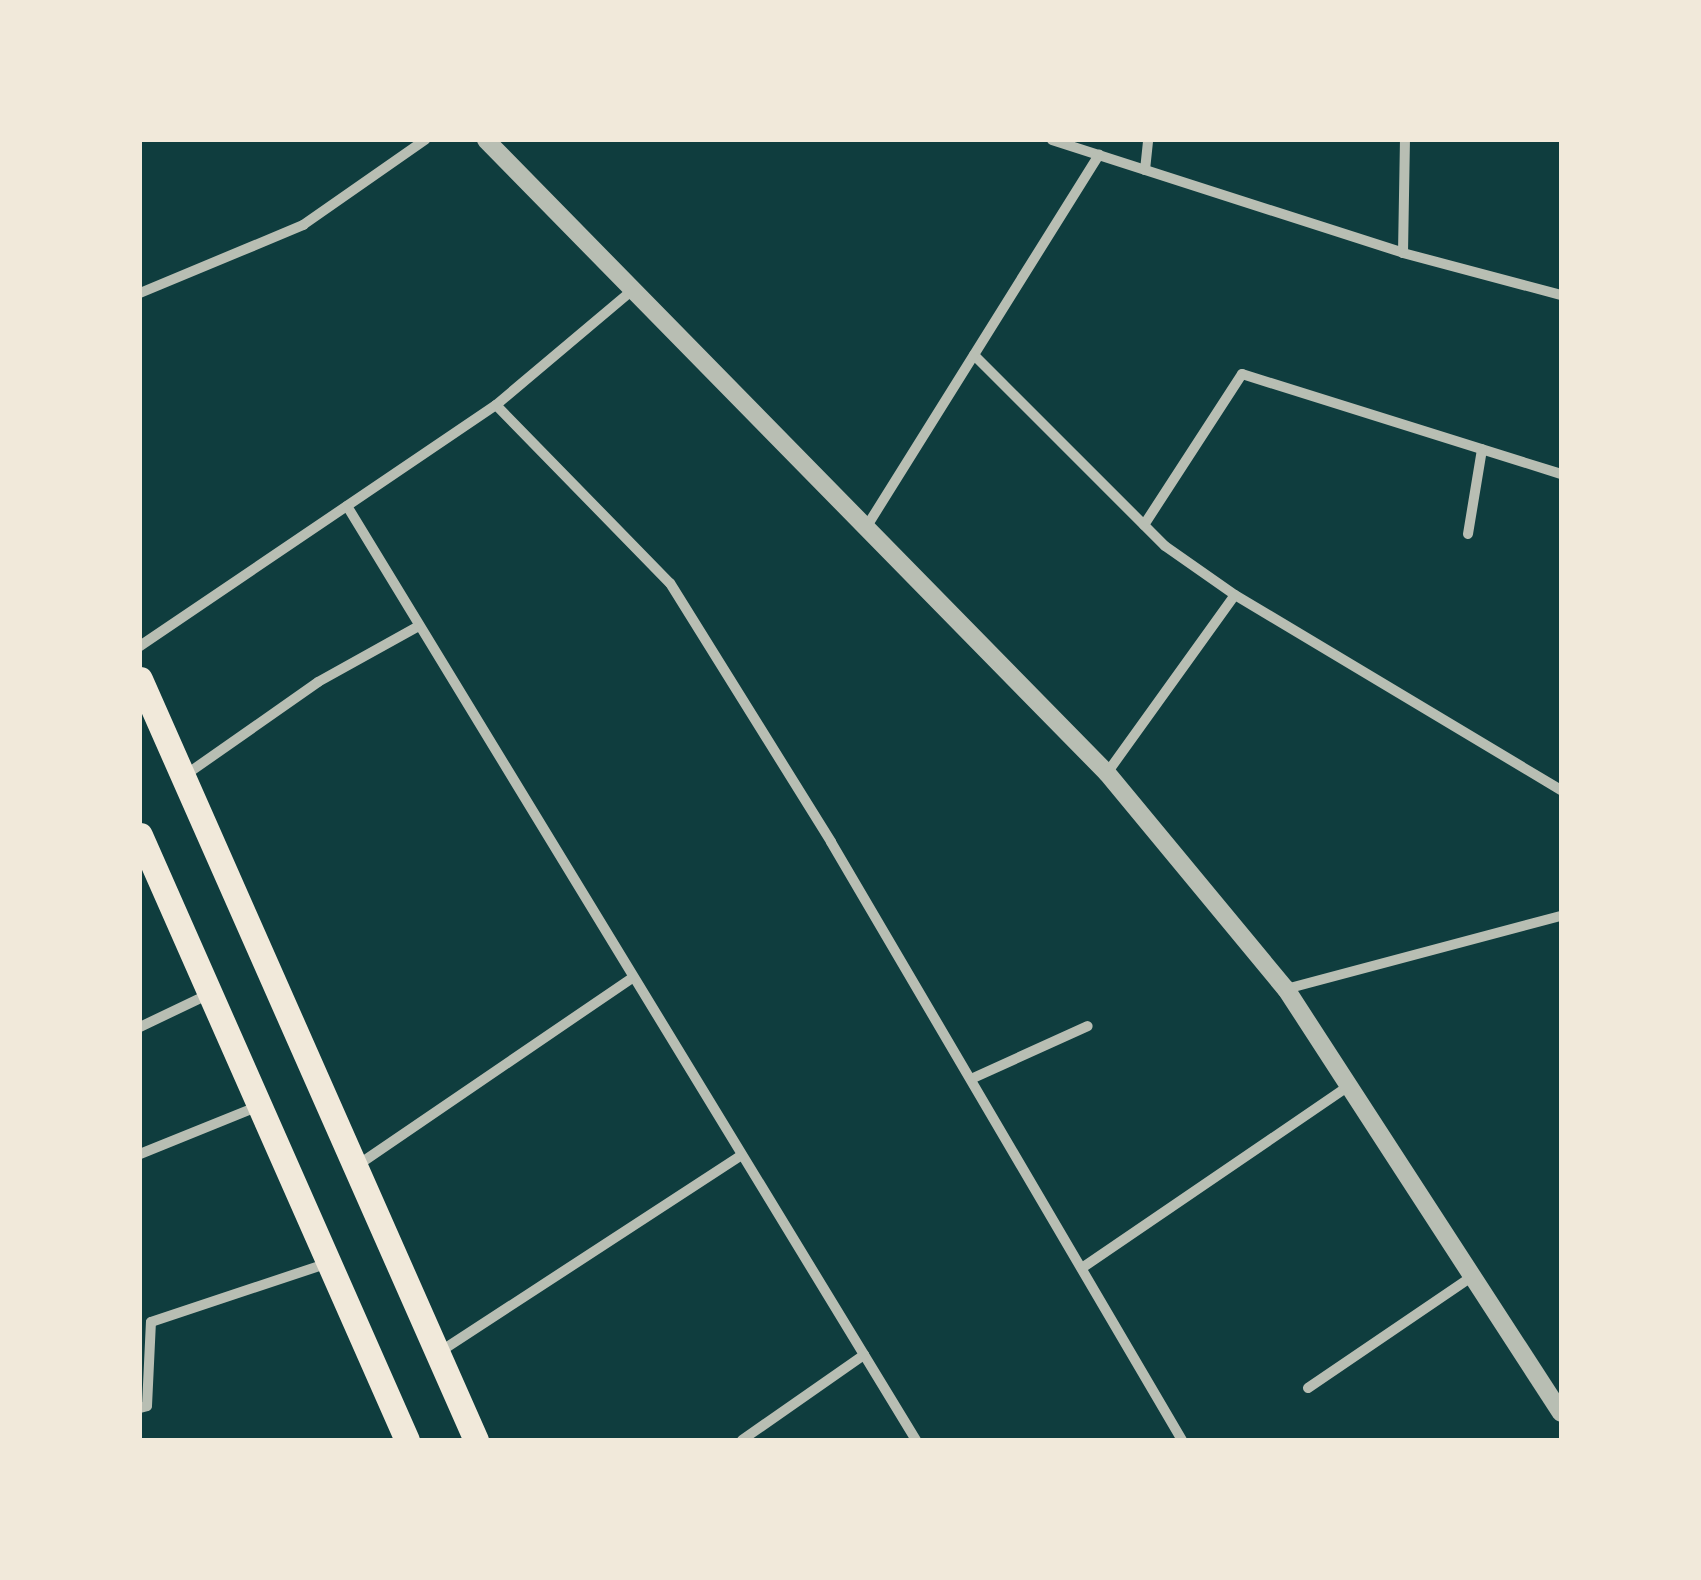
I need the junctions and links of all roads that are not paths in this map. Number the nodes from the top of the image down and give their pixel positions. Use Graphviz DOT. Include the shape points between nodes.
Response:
graph roads {
  1 [pos="425,140"];
  2 [pos="486,140"];
  3 [pos="1052,140"];
  4 [pos="1148,140"];
  5 [pos="1405,140"];
  6 [pos="1099,155"];
  7 [pos="1145,170"];
  8 [pos="1404,252"];
  9 [pos="634,288"];
  10 [pos="140,294"];
  11 [pos="1561,294"];
  12 [pos="974,355"];
  13 [pos="496,405"];
  14 [pos="1482,449"];
  15 [pos="1561,474"];
  16 [pos="347,506"];
  17 [pos="1144,525"];
  18 [pos="867,526"];
  19 [pos="1468,534"];
  20 [pos="1235,594"];
  21 [pos="419,626"];
  22 [pos="140,646"];
  23 [pos="140,679"];
  24 [pos="1107,773"];
  25 [pos="183,776"];
  26 [pos="1561,790"];
  27 [pos="140,835"];
  28 [pos="1561,916"];
  29 [pos="631,979"];
  30 [pos="1286,989"];
  31 [pos="210,994"];
  32 [pos="1088,1026"];
  33 [pos="140,1027"];
  34 [pos="971,1079"];
  35 [pos="1349,1086"];
  36 [pos="260,1105"];
  37 [pos="140,1154"];
  38 [pos="740,1156"];
  39 [pos="356,1168"];
  40 [pos="329,1263"];
  41 [pos="1082,1268"];
  42 [pos="1472,1276"];
  43 [pos="438,1353"];
  44 [pos="864,1354"];
  45 [pos="1308,1388"];
  46 [pos="140,1408"];
  47 [pos="1561,1413"];
  48 [pos="408,1440"];
  49 [pos="476,1440"];
  50 [pos="742,1440"];
  51 [pos="916,1440"];
  52 [pos="1182,1440"];
  1 -- 10 [label="street" via="304,225"];
  2 -- 9 [label="street"];
  3 -- 6 [label="street"];
  4 -- 7 [label="street"];
  5 -- 8 [label="street"];
  6 -- 7 [label="street"];
  6 -- 12 [label="street"];
  7 -- 8 [label="street"];
  8 -- 11 [label="street"];
  9 -- 13 [label="street"];
  9 -- 18 [label="street"];
  12 -- 17 [label="street"];
  12 -- 18 [label="street"];
  13 -- 16 [label="street"];
  13 -- 34 [label="street" via="670,583"];
  14 -- 15 [label="street"];
  14 -- 17 [label="street" via="1242,374"];
  14 -- 19 [label="street"];
  16 -- 21 [label="street"];
  16 -- 22 [label="street"];
  17 -- 20 [label="street"];
  18 -- 24 [label="street"];
  20 -- 24 [label="street"];
  20 -- 26 [label="street"];
  21 -- 25 [label="street" via="318,682"];
  21 -- 29 [label="street"];
  23 -- 25 [label="main road"];
  24 -- 30 [label="street"];
  25 -- 39 [label="main road"];
  27 -- 31 [label="main road"];
  28 -- 30 [label="street"];
  29 -- 38 [label="street"];
  29 -- 39 [label="street"];
  30 -- 35 [label="street"];
  31 -- 33 [label="street"];
  31 -- 36 [label="main road"];
  32 -- 34 [label="street"];
  34 -- 41 [label="street"];
  35 -- 41 [label="street"];
  35 -- 42 [label="street"];
  36 -- 37 [label="street"];
  36 -- 40 [label="main road"];
  38 -- 43 [label="street"];
  38 -- 44 [label="street"];
  39 -- 43 [label="main road"];
  40 -- 46 [label="street" via="151,1322 147,1406"];
  40 -- 48 [label="main road"];
  41 -- 52 [label="street"];
  42 -- 45 [label="street"];
  42 -- 47 [label="street"];
  43 -- 49 [label="main road"];
  44 -- 50 [label="street"];
  44 -- 51 [label="street"];
}
